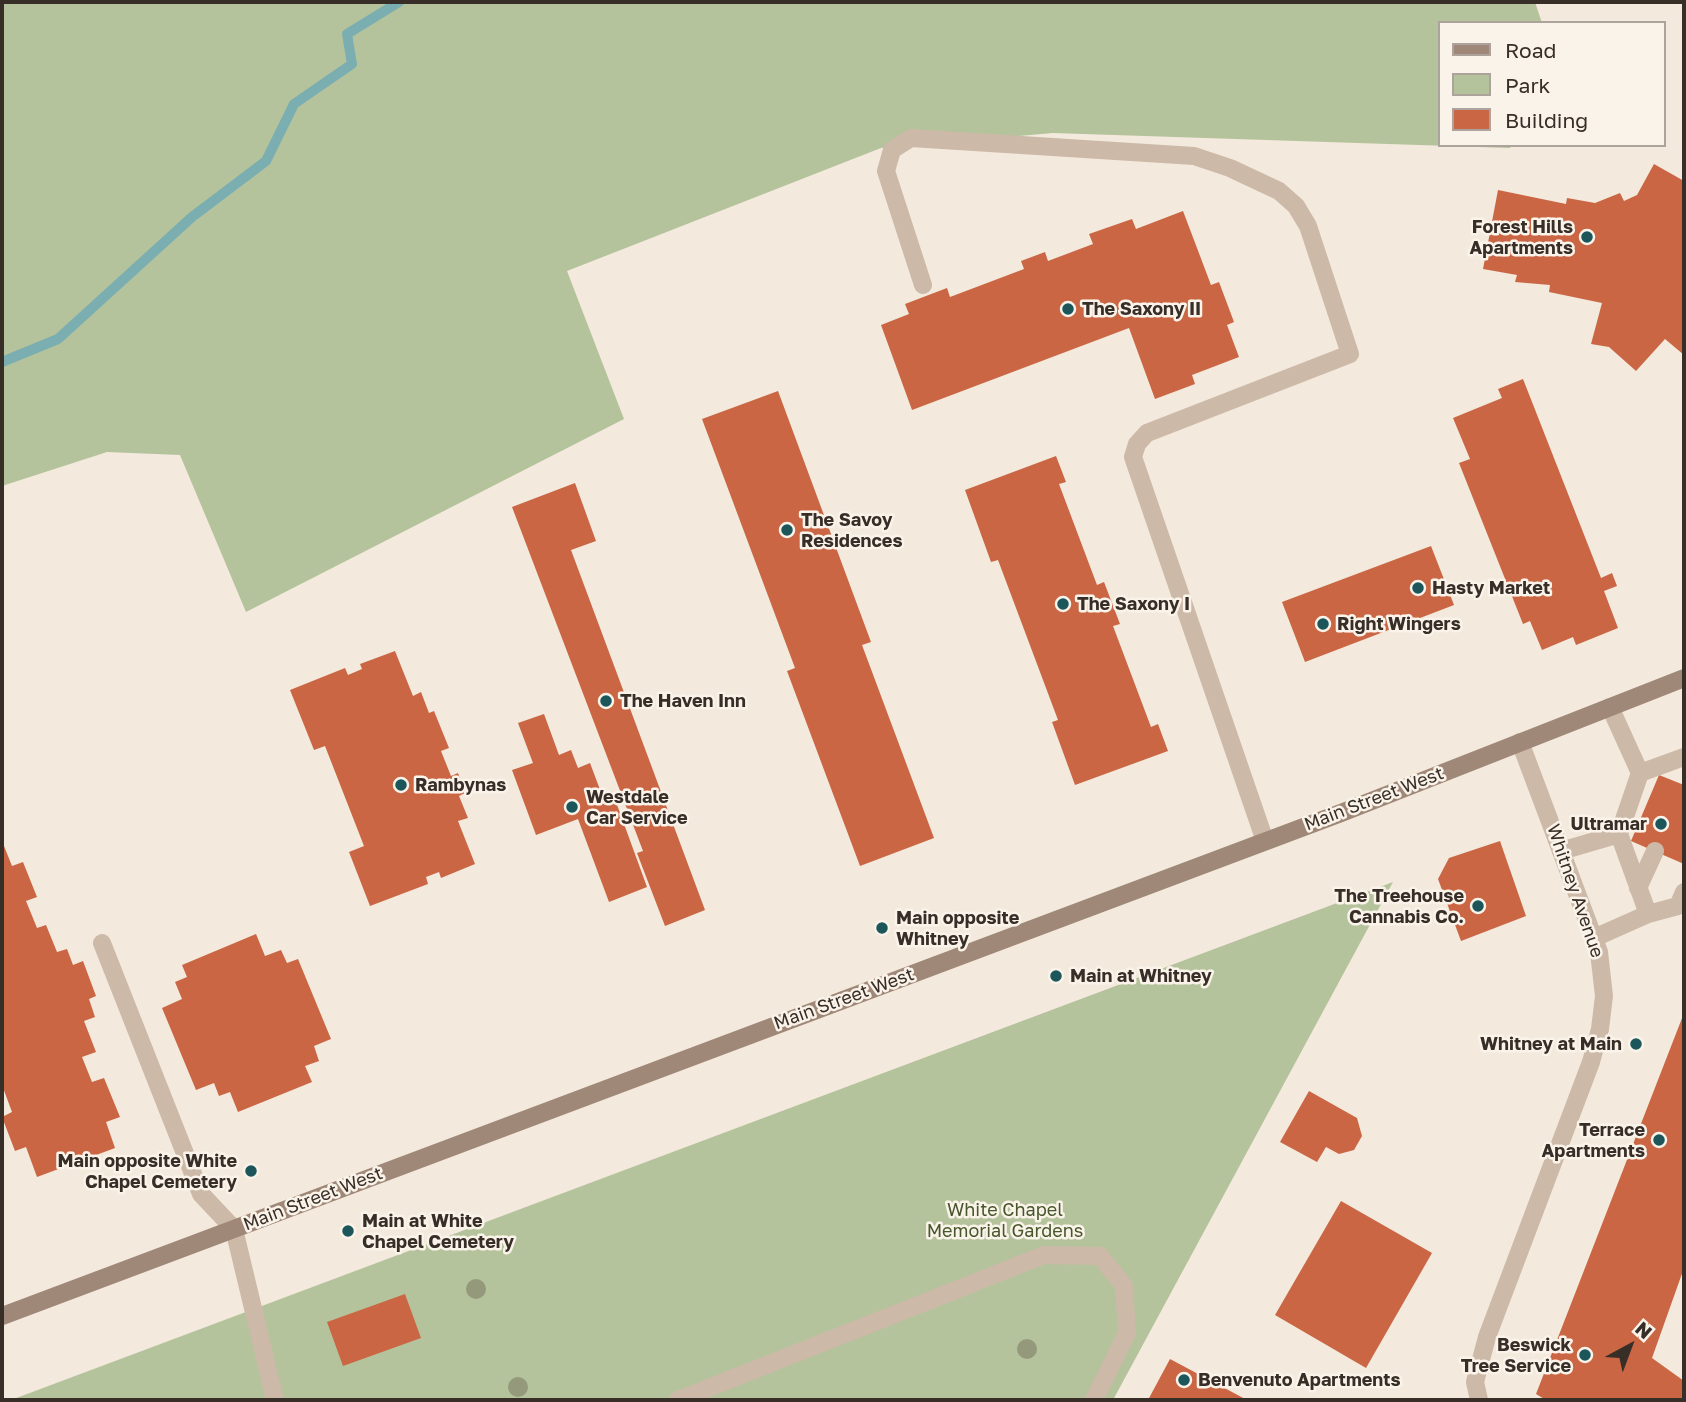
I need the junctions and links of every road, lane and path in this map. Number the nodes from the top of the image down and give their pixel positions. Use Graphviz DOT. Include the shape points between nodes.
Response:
graph roads {
  1 [pos="923,285"];
  2 [pos="1684,678"];
  3 [pos="1610,707"];
  4 [pos="1520,742"];
  5 [pos="1684,757"];
  6 [pos="1640,773"];
  7 [pos="1619,834"];
  8 [pos="1265,841"];
  9 [pos="1562,851"];
  10 [pos="1655,851"];
  11 [pos="1638,888"];
  12 [pos="1682,903"];
  13 [pos="1648,914"];
  14 [pos="1594,938"];
  15 [pos="102,943"];
  16 [pos="234,1229"];
  17 [pos="2,1316"];
  18 [pos="275,1400"];
  19 [pos="678,1400"];
  20 [pos="1094,1400"];
  21 [pos="1479,1400"];
  1 -- 8 [label="street" via="886,171 891,150 911,138 1194,156 1279,191 1301,212 1350,355 1147,433 1133,457"];
  2 -- 3 [label="main road, Main Street West"];
  3 -- 4 [label="main road, Main Street West"];
  3 -- 6 [label="street"];
  4 -- 8 [label="main road, Main Street West"];
  4 -- 9 [label="street, Whitney Avenue"];
  5 -- 6 [label="street"];
  6 -- 7 [label="street"];
  7 -- 9 [label="street"];
  7 -- 11 [label="street"];
  8 -- 16 [label="main road, Main Street West"];
  9 -- 14 [label="street, Whitney Avenue"];
  10 -- 11 [label="street"];
  11 -- 13 [label="street"];
  12 -- 13 [label="street"];
  13 -- 14 [label="street"];
  14 -- 21 [label="street, Whitney Avenue" via="1604,996 1601,1029 1487,1336 1475,1382"];
  15 -- 16 [label="street" via="201,1194"];
  16 -- 17 [label="main road, Main Street West"];
  16 -- 18 [label="street"];
  19 -- 20 [label="street" via="1044,1255 1100,1256 1124,1286 1127,1333"];
}
